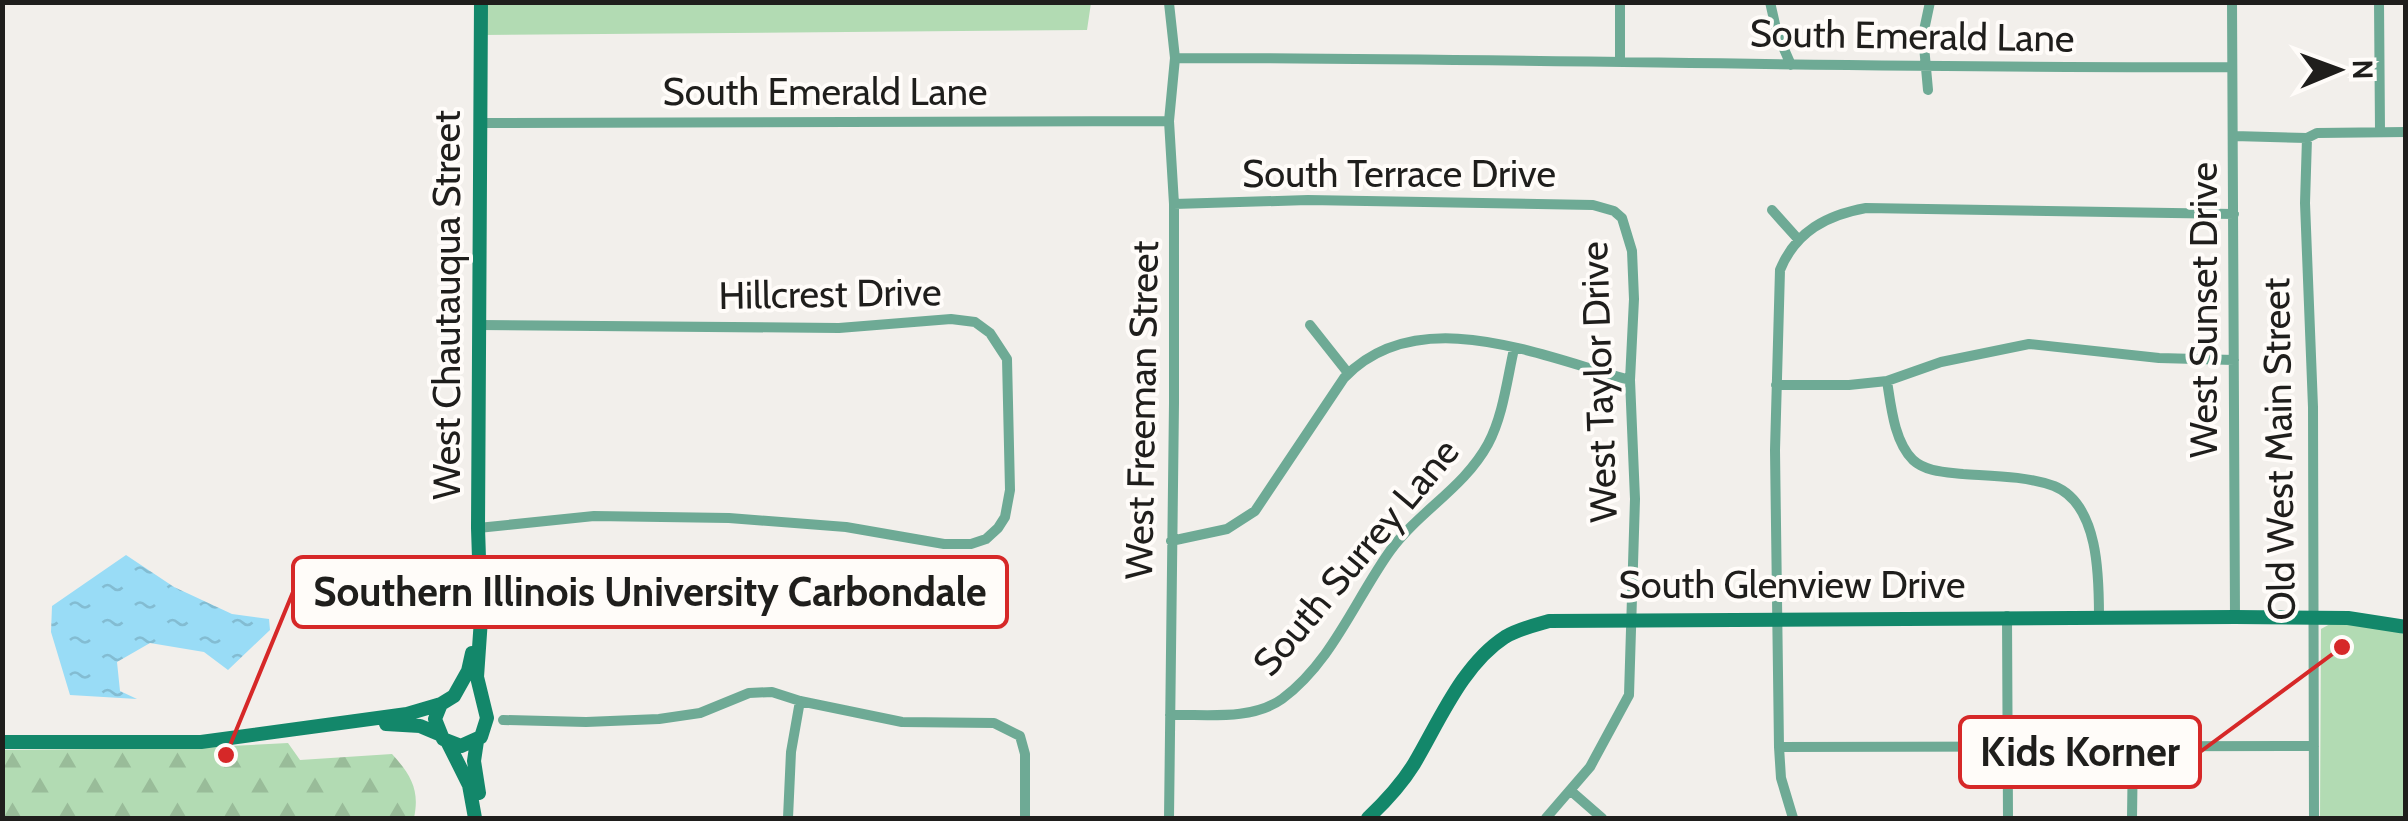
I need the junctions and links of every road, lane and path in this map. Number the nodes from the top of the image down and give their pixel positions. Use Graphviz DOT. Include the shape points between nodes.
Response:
graph roads {
  1 [pos="481,2"];
  2 [pos="1620,2"];
  3 [pos="1770,2"];
  4 [pos="1930,2"];
  5 [pos="2232,2"];
  6 [pos="2379,2"];
  7 [pos="1169,3"];
  8 [pos="1175,58"];
  9 [pos="1620,62"];
  10 [pos="1791,65"];
  11 [pos="2230,66"];
  12 [pos="1927,68"];
  13 [pos="1928,90"];
  14 [pos="1169,121"];
  15 [pos="481,123"];
  16 [pos="2380,131"];
  17 [pos="2406,132"];
  18 [pos="2234,136"];
  19 [pos="2307,138"];
  20 [pos="1174,204"];
  21 [pos="1772,210"];
  22 [pos="2234,214"];
  23 [pos="1622,218"];
  24 [pos="1798,239"];
  25 [pos="479,325"];
  26 [pos="1310,325"];
  27 [pos="1514,349"];
  28 [pos="2234,360"];
  29 [pos="1348,373"];
  30 [pos="1630,380"];
  31 [pos="1887,381"];
  32 [pos="1776,385"];
  33 [pos="478,528"];
  34 [pos="1171,542"];
  35 [pos="478,586"];
  36 [pos="2007,616"];
  37 [pos="2099,617"];
  38 [pos="2235,617"];
  39 [pos="1778,618"];
  40 [pos="2311,618"];
  41 [pos="1631,619"];
  42 [pos="2406,627"];
  43 [pos="448,700"];
  44 [pos="800,701"];
  45 [pos="481,704"];
  46 [pos="1170,715"];
  47 [pos="504,720"];
  48 [pos="345,724"];
  49 [pos="444,738"];
  50 [pos="477,741"];
  51 [pos="2,742"];
  52 [pos="2008,745"];
  53 [pos="2314,746"];
  54 [pos="1780,747"];
  55 [pos="2133,747"];
  56 [pos="1571,792"];
  57 [pos="478,818"];
  58 [pos="788,818"];
  59 [pos="1025,818"];
  60 [pos="1169,818"];
  61 [pos="1368,818"];
  62 [pos="1546,818"];
  63 [pos="1602,818"];
  64 [pos="1793,818"];
  65 [pos="2008,818"];
  66 [pos="2132,818"];
  67 [pos="2314,818"];
  1 -- 15 [label="street, West Chautauqua Street"];
  2 -- 9 [label="street"];
  3 -- 10 [label="street"];
  4 -- 12 [label="street" via="1923,35"];
  5 -- 11 [label="street, West Sunset Drive"];
  6 -- 16 [label="street"];
  7 -- 8 [label="street, West Freeman Street"];
  8 -- 9 [label="street, South Emerald Lane"];
  8 -- 14 [label="street, West Freeman Street"];
  9 -- 10 [label="street, South Emerald Lane"];
  10 -- 12 [label="street, South Emerald Lane"];
  11 -- 12 [label="street, South Emerald Lane"];
  11 -- 18 [label="street, West Sunset Drive"];
  12 -- 13 [label="street"];
  14 -- 15 [label="street, South Emerald Lane"];
  14 -- 20 [label="street, West Freeman Street"];
  15 -- 25 [label="street, West Chautauqua Street"];
  16 -- 17 [label="street"];
  16 -- 19 [label="street"];
  18 -- 19 [label="street"];
  18 -- 22 [label="street, West Sunset Drive"];
  19 -- 40 [label="street, Old West Main Street"];
  20 -- 23 [label="street, South Terrace Drive" via="1593,205"];
  20 -- 34 [label="street, West Freeman Street"];
  21 -- 24 [label="street"];
  22 -- 24 [label="street" via="1866,208 1824,220"];
  22 -- 28 [label="street, West Sunset Drive"];
  23 -- 30 [label="street, West Taylor Drive" via="1632,251"];
  24 -- 32 [label="street" via="1782,264"];
  25 -- 33 [label="street, West Chautauqua Street"];
  25 -- 33 [label="street, Hillcrest Drive" via="839,328 975,322 1006,359 1010,490 998,528 971,544 729,518 594,516"];
  26 -- 29 [label="street"];
  27 -- 29 [label="street" via="1463,336 1432,337 1387,349"];
  27 -- 30 [label="street"];
  27 -- 46 [label="street, South Surrey Lane" via="1497,426 1474,466 1390,551 1304,678 1282,699 1254,711"];
  28 -- 31 [label="street" via="2029,344"];
  28 -- 38 [label="street, West Sunset Drive"];
  29 -- 34 [label="street" via="1255,511 1228,528"];
  30 -- 41 [label="street, West Taylor Drive"];
  31 -- 32 [label="street"];
  31 -- 37 [label="street" via="1906,450 1926,469 2038,482 2070,496 2097,552"];
  32 -- 39 [label="street"];
  33 -- 35 [label="street, West Chautauqua Street"];
  34 -- 46 [label="street, West Freeman Street"];
  35 -- 43 [label="street, West Chautauqua Street" via="470,663"];
  35 -- 45 [label="street, West Chautauqua Street"];
  36 -- 37 [label="street, South Glenview Drive"];
  36 -- 39 [label="street, South Glenview Drive"];
  36 -- 52 [label="street"];
  37 -- 38 [label="street, South Glenview Drive"];
  38 -- 40 [label="street, South Glenview Drive"];
  39 -- 41 [label="street, South Glenview Drive"];
  39 -- 54 [label="street"];
  40 -- 42 [label="street, South Glenview Drive"];
  40 -- 53 [label="street, Old West Main Street"];
  41 -- 56 [label="street, West Taylor Drive" via="1629,695"];
  41 -- 61 [label="street, South Glenview Drive" via="1550,621 1505,638 1478,663 1412,768"];
  43 -- 45 [label="street" via="469,696"];
  43 -- 48 [label="street"];
  43 -- 49 [label="street, West Chautauqua Street" via="435,719"];
  44 -- 47 [label="street" via="772,692 659,719"];
  44 -- 58 [label="street"];
  44 -- 59 [label="street" via="902,722 994,723 1020,736"];
  45 -- 50 [label="street, West Chautauqua Street" via="487,723"];
  46 -- 60 [label="street, West Freeman Street"];
  48 -- 49 [label="street" via="414,725"];
  48 -- 51 [label="street" via="201,742"];
  49 -- 50 [label="street" via="462,746"];
  49 -- 57 [label="street, West Chautauqua Street"];
  50 -- 57 [label="street, West Chautauqua Street"];
  52 -- 54 [label="street"];
  52 -- 55 [label="street"];
  52 -- 65 [label="street"];
  53 -- 55 [label="street"];
  53 -- 67 [label="street, Old West Main Street"];
  54 -- 64 [label="street"];
  55 -- 66 [label="street"];
  56 -- 62 [label="street, West Taylor Drive"];
  56 -- 63 [label="street"];
}
